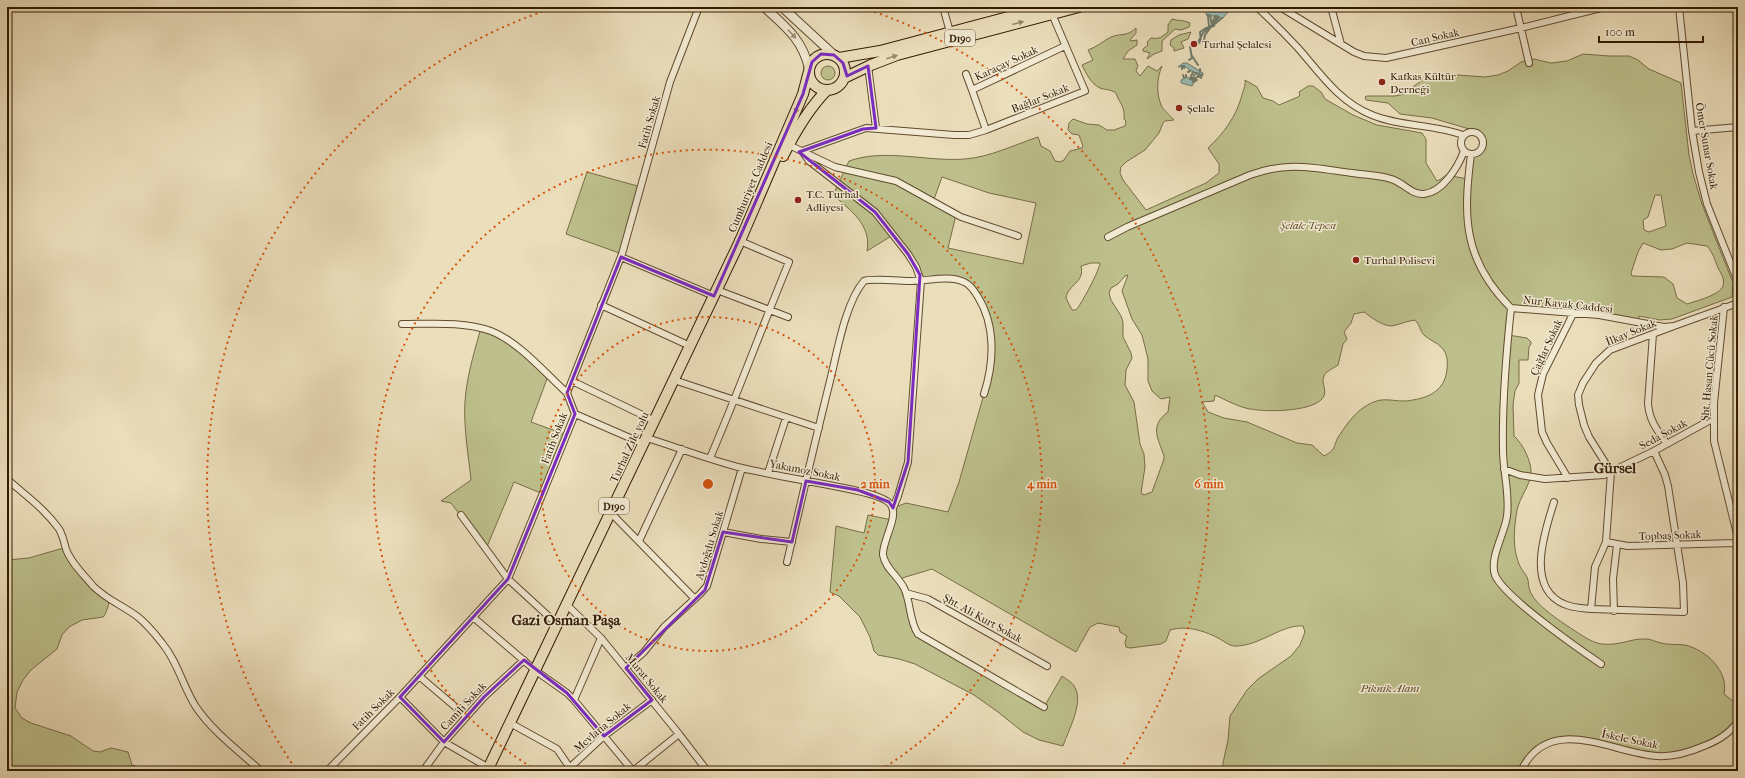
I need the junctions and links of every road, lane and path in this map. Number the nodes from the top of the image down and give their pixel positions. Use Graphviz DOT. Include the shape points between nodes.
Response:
graph roads {
  1 [pos="764,7"];
  2 [pos="782,7"];
  3 [pos="943,7"];
  4 [pos="1079,7"];
  5 [pos="1257,7"];
  6 [pos="1280,7"];
  7 [pos="1333,7"];
  8 [pos="1516,7"];
  9 [pos="1605,7"];
  10 [pos="1679,7"];
  11 [pos="696,8"];
  12 [pos="1049,10"];
  13 [pos="1521,28"];
  14 [pos="950,32"];
  15 [pos="1341,44"];
  16 [pos="1066,46"];
  17 [pos="836,56"];
  18 [pos="1529,63"];
  19 [pos="868,66"];
  20 [pos="809,70"];
  21 [pos="966,74"];
  22 [pos="844,78"];
  23 [pos="827,90"];
  24 [pos="972,90"];
  25 [pos="1738,127"];
  26 [pos="876,128"];
  27 [pos="986,130"];
  28 [pos="1692,131"];
  29 [pos="1463,135"];
  30 [pos="789,145"];
  31 [pos="802,151"];
  32 [pos="1464,151"];
  33 [pos="1471,154"];
  34 [pos="1018,236"];
  35 [pos="1108,237"];
  36 [pos="740,241"];
  37 [pos="621,257"];
  38 [pos="921,281"];
  39 [pos="1738,282"];
  40 [pos="716,293"];
  41 [pos="1738,303"];
  42 [pos="601,305"];
  43 [pos="1724,307"];
  44 [pos="1510,308"];
  45 [pos="769,310"];
  46 [pos="1573,314"];
  47 [pos="788,317"];
  48 [pos="402,324"];
  49 [pos="1674,326"];
  50 [pos="1653,334"];
  51 [pos="690,346"];
  52 [pos="674,380"];
  53 [pos="572,381"];
  54 [pos="567,393"];
  55 [pos="984,394"];
  56 [pos="735,401"];
  57 [pos="575,414"];
  58 [pos="786,418"];
  59 [pos="1714,418"];
  60 [pos="655,420"];
  61 [pos="818,428"];
  62 [pos="645,441"];
  63 [pos="1667,444"];
  64 [pos="682,449"];
  65 [pos="1654,451"];
  66 [pos="710,458"];
  67 [pos="742,468"];
  68 [pos="1504,469"];
  69 [pos="1611,472"];
  70 [pos="768,473"];
  71 [pos="1568,478"];
  72 [pos="7,479"];
  73 [pos="806,480"];
  74 [pos="1554,502"];
  75 [pos="893,508"];
  76 [pos="611,513"];
  77 [pos="461,515"];
  78 [pos="724,532"];
  79 [pos="639,542"];
  80 [pos="792,542"];
  81 [pos="1606,542"];
  82 [pos="1737,544"];
  83 [pos="1617,545"];
  84 [pos="1678,545"];
  85 [pos="787,562"];
  86 [pos="508,579"];
  87 [pos="906,593"];
  88 [pos="695,599"];
  89 [pos="568,605"];
  90 [pos="1591,610"];
  91 [pos="1614,611"];
  92 [pos="473,617"];
  93 [pos="558,625"];
  94 [pos="601,638"];
  95 [pos="524,660"];
  96 [pos="1601,664"];
  97 [pos="1047,666"];
  98 [pos="626,668"];
  99 [pos="536,671"];
  100 [pos="420,676"];
  101 [pos="400,697"];
  102 [pos="574,700"];
  103 [pos="652,700"];
  104 [pos="1044,707"];
  105 [pos="466,716"];
  106 [pos="1738,721"];
  107 [pos="510,723"];
  108 [pos="679,734"];
  109 [pos="604,736"];
  110 [pos="444,742"];
  111 [pos="488,769"];
  112 [pos="569,770"];
  113 [pos="704,770"];
  114 [pos="261,771"];
  115 [pos="327,771"];
  116 [pos="422,771"];
  117 [pos="633,771"];
  118 [pos="1521,771"];
  1 -- 20 [label="street, one-way" via="798,40 806,54"];
  2 -- 17 [label="street"];
  3 -- 14 [label="street"];
  4 -- 12 [label="main road, Cumhuriyet Caddesi / D190"];
  5 -- 29 [label="street" via="1349,103 1394,122 1436,127"];
  6 -- 15 [label="street, Can Sokak"];
  7 -- 15 [label="street"];
  8 -- 13 [label="street"];
  9 -- 13 [label="street, Can Sokak"];
  10 -- 28 [label="street, Ömer Sunar Sokak"];
  11 -- 37 [label="street, Fatih Sokak" via="670,82"];
  12 -- 14 [label="main road, Cumhuriyet Caddesi / D190"];
  12 -- 16 [label="street, Bağlar Sokak"];
  19 -- 12 [label="main road, Cumhuriyet Caddesi / D190, one-way"];
  13 -- 15 [label="street, Can Sokak" via="1386,58 1364,56"];
  13 -- 18 [label="street"];
  14 -- 17 [label="main road, Cumhuriyet Caddesi / D190" via="867,54"];
  16 -- 24 [label="street, Karaçay Sokak"];
  16 -- 27 [label="street, Bağlar Sokak" via="1084,91"];
  17 -- 20 [label="main road, Cumhuriyet Caddesi" via="818,56"];
  17 -- 22 [label="main road" via="844,66"];
  19 -- 22 [label="main road, Cumhuriyet Caddesi / D190"];
  19 -- 26 [label="street"];
  20 -- 23 [label="main road" via="813,83"];
  20 -- 36 [label="main road, Cumhuriyet Caddesi / D190, one-way" via="803,94"];
  21 -- 24 [label="street"];
  22 -- 23 [label="main road, Cumhuriyet Caddesi" via="838,86"];
  23 -- 30 [label="main road, Cumhuriyet Caddesi / D190" via="809,110"];
  24 -- 27 [label="street, Karaçay Sokak"];
  25 -- 28 [label="street"];
  26 -- 27 [label="street, Bağlar Sokak" via="954,135 969,135"];
  26 -- 31 [label="street, Bağlar Sokak" via="863,129"];
  28 -- 39 [label="street, Ömer Sunar Sokak" via="1707,204"];
  29 -- 32 [label="street" via="1460,142"];
  29 -- 33 [label="street" via="1473,131 1482,139 1481,150"];
  30 -- 31 [label="street"];
  30 -- 36 [label="main road, Cumhuriyet Caddesi / D190"];
  31 -- 34 [label="street" via="835,167 898,182 961,217"];
  31 -- 38 [label="street" via="809,160 875,212 908,254"];
  32 -- 33 [label="street"];
  32 -- 35 [label="street" via="1451,175 1432,191 1424,194 1413,192 1398,181 1382,177 1280,166 1250,175"];
  33 -- 44 [label="street, Nur Kavak Caddesi" via="1467,195 1468,232 1481,268 1495,291"];
  36 -- 40 [label="main road, Turhal-Zile yolu / D190"];
  36 -- 45 [label="street" via="789,262"];
  37 -- 40 [label="street"];
  37 -- 42 [label="street, Fatih Sokak"];
  38 -- 55 [label="street" via="964,282 983,305 990,326 991,353 991,369"];
  38 -- 61 [label="street" via="866,280 862,283 849,310"];
  38 -- 75 [label="street" via="908,462"];
  40 -- 45 [label="street"];
  40 -- 51 [label="main road, Turhal-Zile yolu / D190"];
  41 -- 43 [label="street, Nur Kavak Caddesi"];
  42 -- 51 [label="street"];
  42 -- 53 [label="street, Fatih Sokak"];
  43 -- 49 [label="street, Nur Kavak Caddesi"];
  43 -- 59 [label="street, Şht. Hasan Cücü Sokak"];
  44 -- 46 [label="street, Nur Kavak Caddesi"];
  44 -- 68 [label="street" via="1503,399"];
  45 -- 47 [label="street"];
  45 -- 56 [label="street"];
  46 -- 49 [label="street, Nur Kavak Caddesi"];
  46 -- 71 [label="street, Çağlar Sokak" via="1543,374 1538,395 1542,432"];
  48 -- 54 [label="street" via="462,325 492,331 520,350"];
  49 -- 50 [label="street, İlkay Sokak"];
  50 -- 63 [label="street" via="1649,414"];
  50 -- 69 [label="street, İlkay Sokak" via="1604,354 1579,391 1578,399 1584,425"];
  51 -- 52 [label="main road, Turhal-Zile yolu / D190"];
  52 -- 56 [label="street"];
  52 -- 60 [label="main road, Turhal-Zile yolu / D190"];
  53 -- 54 [label="street, Fatih Sokak"];
  53 -- 60 [label="street"];
  54 -- 57 [label="street, Fatih Sokak"];
  56 -- 58 [label="street"];
  56 -- 66 [label="street"];
  57 -- 62 [label="street, Yakamoz Sokak"];
  57 -- 86 [label="street, Fatih Sokak"];
  58 -- 61 [label="street"];
  58 -- 70 [label="street"];
  59 -- 63 [label="street, Seda Sokak"];
  59 -- 82 [label="street, Şht. Hasan Cücü Sokak" via="1716,451 1738,538"];
  60 -- 62 [label="main road, Turhal-Zile yolu / D190"];
  61 -- 73 [label="street"];
  62 -- 64 [label="street, Yakamoz Sokak"];
  62 -- 76 [label="main road, Turhal-Zile yolu / D190"];
  63 -- 65 [label="street, Seda Sokak"];
  64 -- 66 [label="street, Yakamoz Sokak"];
  64 -- 79 [label="street"];
  65 -- 69 [label="street, Seda Sokak"];
  65 -- 84 [label="street" via="1665,474"];
  66 -- 67 [label="street, Yakamoz Sokak"];
  67 -- 70 [label="street, Yakamoz Sokak"];
  67 -- 78 [label="street, Aydoğdu Sokak"];
  68 -- 71 [label="street, Seda Sokak" via="1531,478"];
  68 -- 96 [label="street" via="1508,510 1494,563 1495,575 1505,589 1522,604"];
  69 -- 71 [label="street, Seda Sokak" via="1597,476"];
  69 -- 81 [label="street"];
  70 -- 73 [label="street, Yakamoz Sokak"];
  72 -- 114 [label="street" via="50,517 60,531 71,558 94,586 109,600 148,625 174,661 198,709 219,733"];
  73 -- 75 [label="street, Yakamoz Sokak" via="858,490 888,502"];
  73 -- 80 [label="street"];
  74 -- 90 [label="street" via="1543,541 1543,582 1549,592 1563,604"];
  75 -- 87 [label="street" via="883,556"];
  76 -- 79 [label="street"];
  76 -- 89 [label="main road, Turhal-Zile yolu / D190"];
  77 -- 86 [label="street"];
  78 -- 80 [label="street"];
  78 -- 88 [label="street, Aydoğdu Sokak" via="707,586"];
  79 -- 88 [label="street"];
  80 -- 85 [label="street"];
  81 -- 83 [label="street, Topbaş Sokak"];
  81 -- 90 [label="street" via="1596,567"];
  82 -- 84 [label="street, Topbaş Sokak"];
  83 -- 84 [label="street, Topbaş Sokak"];
  83 -- 91 [label="street" via="1613,579"];
  84 -- 91 [label="street" via="1684,612"];
  86 -- 92 [label="street, Fatih Sokak"];
  86 -- 93 [label="street"];
  87 -- 97 [label="street, Şht. Ali Kurt Sokak" via="928,599"];
  87 -- 104 [label="street" via="914,626 922,638"];
  88 -- 98 [label="street, Aydoğdu Sokak" via="664,627 644,652"];
  89 -- 93 [label="main road, Turhal-Zile yolu / D190"];
  89 -- 94 [label="street, Murat Sokak"];
  90 -- 91 [label="street"];
  92 -- 95 [label="street"];
  92 -- 100 [label="street, Fatih Sokak"];
  93 -- 99 [label="main road, Turhal-Zile yolu / D190"];
  94 -- 98 [label="street, Murat Sokak"];
  94 -- 102 [label="street"];
  95 -- 99 [label="street"];
  95 -- 105 [label="street, Camili Sokak"];
  98 -- 103 [label="street, Murat Sokak"];
  99 -- 102 [label="street" via="560,686"];
  99 -- 107 [label="main road, Turhal-Zile yolu / D190"];
  100 -- 101 [label="street, Fatih Sokak"];
  100 -- 105 [label="street"];
  101 -- 110 [label="street"];
  101 -- 115 [label="street, Fatih Sokak"];
  102 -- 109 [label="street"];
  103 -- 108 [label="street, Murat Sokak"];
  103 -- 109 [label="street, Mevlana Sokak"];
  105 -- 110 [label="street, Camili Sokak"];
  106 -- 118 [label="street, İskele Sokak" via="1725,734 1708,745 1667,756 1644,754 1579,739 1559,741 1536,752"];
  107 -- 111 [label="main road, Turhal-Zile yolu / D190"];
  107 -- 112 [label="street" via="556,749"];
  108 -- 113 [label="street, Murat Sokak"];
  108 -- 117 [label="street"];
  109 -- 112 [label="street, Mevlana Sokak"];
  109 -- 117 [label="street"];
  110 -- 111 [label="street"];
  110 -- 116 [label="street, Camili Sokak"];
}
